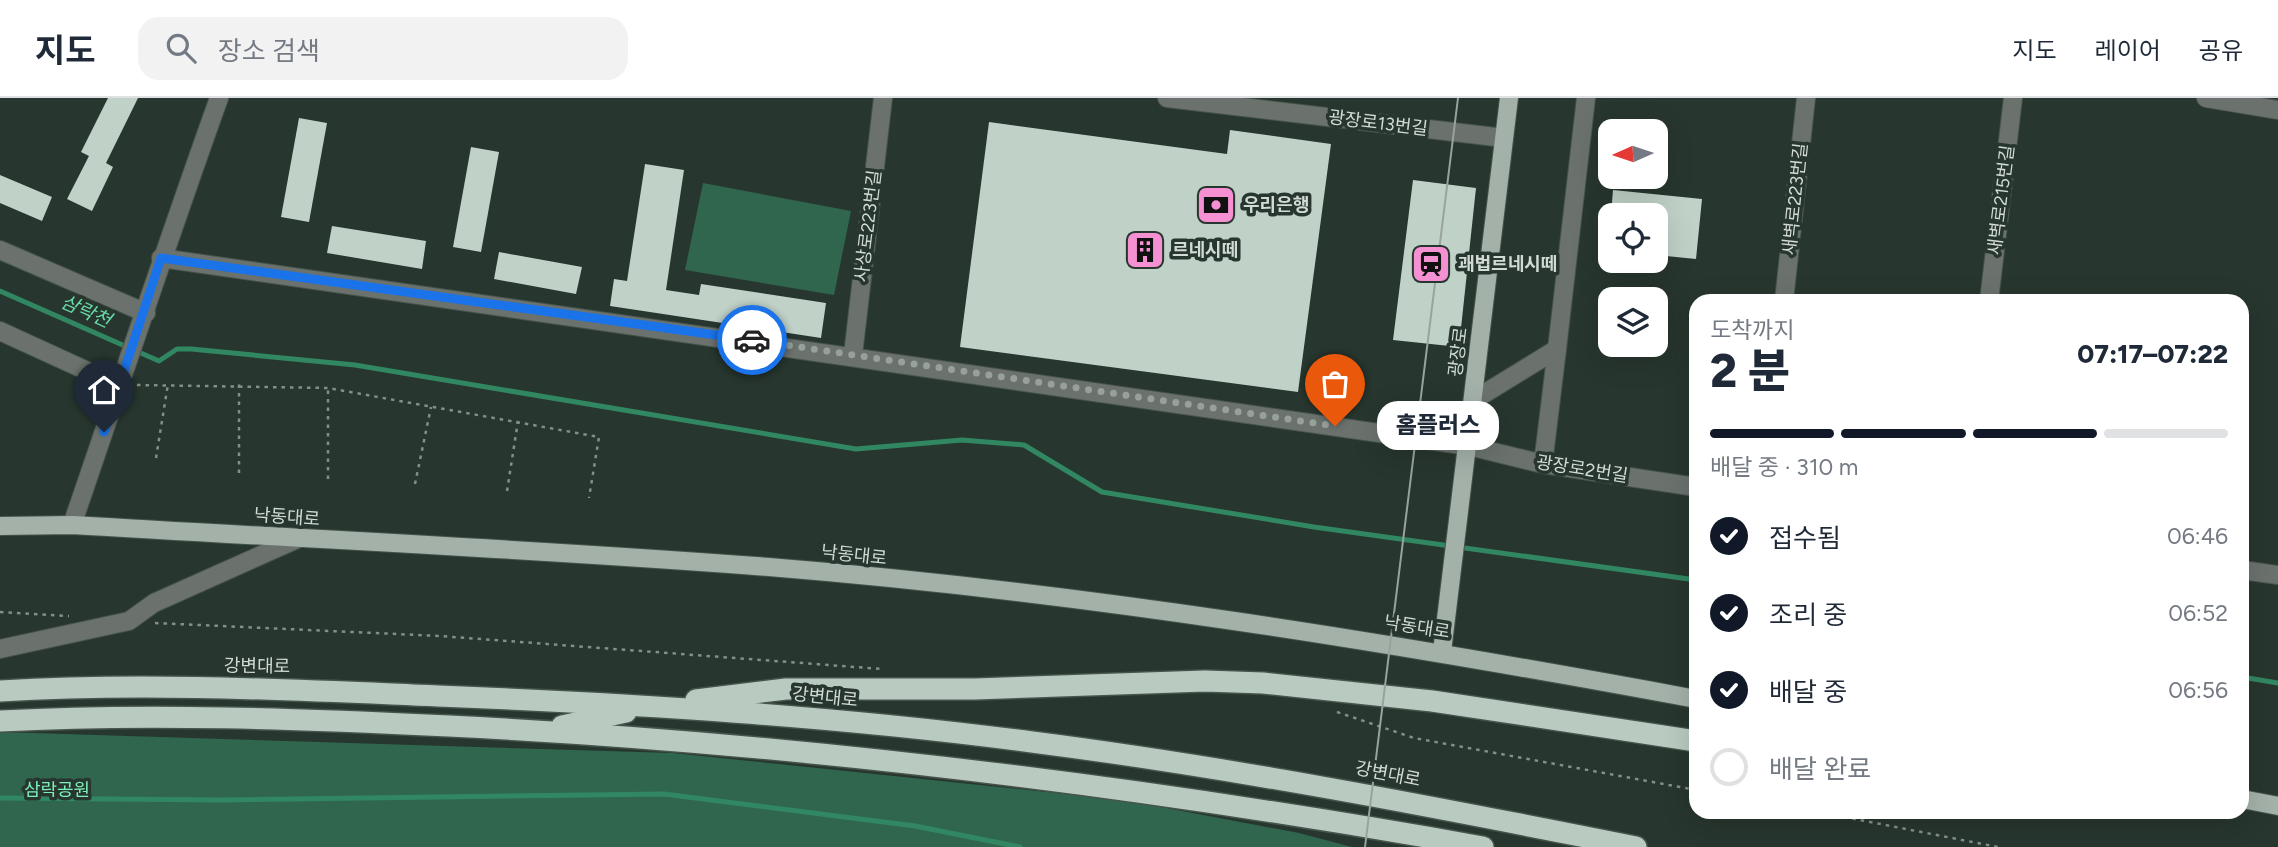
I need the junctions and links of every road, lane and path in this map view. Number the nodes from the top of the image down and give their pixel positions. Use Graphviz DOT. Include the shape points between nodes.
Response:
graph roads {
  1 [pos="219,98"];
  2 [pos="883,98"];
  3 [pos="1167,98"];
  4 [pos="1509,98"];
  5 [pos="1586,98"];
  6 [pos="1806,98"];
  7 [pos="2013,98"];
  8 [pos="2206,98"];
  9 [pos="2278,110"];
  10 [pos="1504,138"];
  11 [pos="0,250"];
  12 [pos="161,258"];
  13 [pos="1785,294"];
  14 [pos="1990,294"];
  15 [pos="146,313"];
  16 [pos="0,331"];
  17 [pos="1557,349"];
  18 [pos="853,355"];
  19 [pos="168,384"];
  20 [pos="239,384"];
  21 [pos="120,386"];
  22 [pos="328,388"];
  23 [pos="1474,400"];
  24 [pos="431,407"];
  25 [pos="519,421"];
  26 [pos="1469,446"];
  27 [pos="156,458"];
  28 [pos="1543,464"];
  29 [pos="239,473"];
  30 [pos="328,480"];
  31 [pos="415,484"];
  32 [pos="1689,486"];
  33 [pos="507,491"];
  34 [pos="589,498"];
  35 [pos="72,525"];
  36 [pos="0,526"];
  37 [pos="297,539"];
  38 [pos="2249,571"];
  39 [pos="2278,575"];
  40 [pos="0,612"];
  41 [pos="69,616"];
  42 [pos="0,649"];
  43 [pos="1442,652"];
  44 [pos="0,691"];
  45 [pos="1689,698"];
  46 [pos="646,707"];
  47 [pos="0,721"];
  48 [pos="539,731"];
  49 [pos="1689,740"];
  50 [pos="2249,800"];
  51 [pos="2278,806"];
  52 [pos="1855,819"];
  53 [pos="1483,847"];
  54 [pos="1636,847"];
  55 [pos="1998,847"];
  1 -- 12 [label="street"];
  2 -- 18 [label="street, 사상로223번길"];
  3 -- 10 [label="street, 광장로13번길"];
  4 -- 10 [label="main road, 광장로"];
  5 -- 17 [label="street"];
  6 -- 13 [label="street, 새벽로223번길"];
  7 -- 14 [label="street, 새벽로215번길"];
  8 -- 9 [label="street"];
  10 -- 23 [label="main road, 광장로"];
  11 -- 15 [label="street"];
  12 -- 15 [label="street"];
  12 -- 18 [label="street, 광장로2번길"];
  15 -- 21 [label="street"];
  16 -- 21 [label="street"];
  17 -- 23 [label="street"];
  17 -- 28 [label="street"];
  18 -- 26 [label="street, 광장로2번길"];
  19 -- 20 [label="path"];
  19 -- 21 [label="path"];
  19 -- 27 [label="path"];
  20 -- 22 [label="path"];
  20 -- 29 [label="path"];
  21 -- 35 [label="street"];
  22 -- 24 [label="path"];
  22 -- 30 [label="path"];
  23 -- 26 [label="main road, 광장로"];
  24 -- 25 [label="path"];
  24 -- 31 [label="path"];
  25 -- 33 [label="path"];
  25 -- 34 [label="path" via="599,437"];
  26 -- 28 [label="street, 광장로2번길"];
  26 -- 43 [label="main road, 광장로"];
  28 -- 32 [label="street, 광장로2번길"];
  35 -- 36 [label="main road, 낙동대로"];
  35 -- 37 [label="main road, 낙동대로"];
  37 -- 42 [label="street" via="154,603 129,621"];
  37 -- 43 [label="main road, 낙동대로" via="771,567 1112,603"];
  38 -- 39 [label="street"];
  40 -- 41 [label="path"];
  43 -- 45 [label="main road, 낙동대로"];
  44 -- 46 [label="highway, 강변대로" via="92,685"];
  46 -- 48 [label="highway"];
  46 -- 49 [label="highway" via="786,689 975,689 1205,681 1432,701"];
  46 -- 54 [label="highway, 강변대로" via="765,713 1166,760 1340,788"];
  47 -- 48 [label="highway" via="342,721"];
  48 -- 53 [label="highway" via="853,755 1236,804"];
  50 -- 51 [label="main road"];
  52 -- 55 [label="path"];
}
